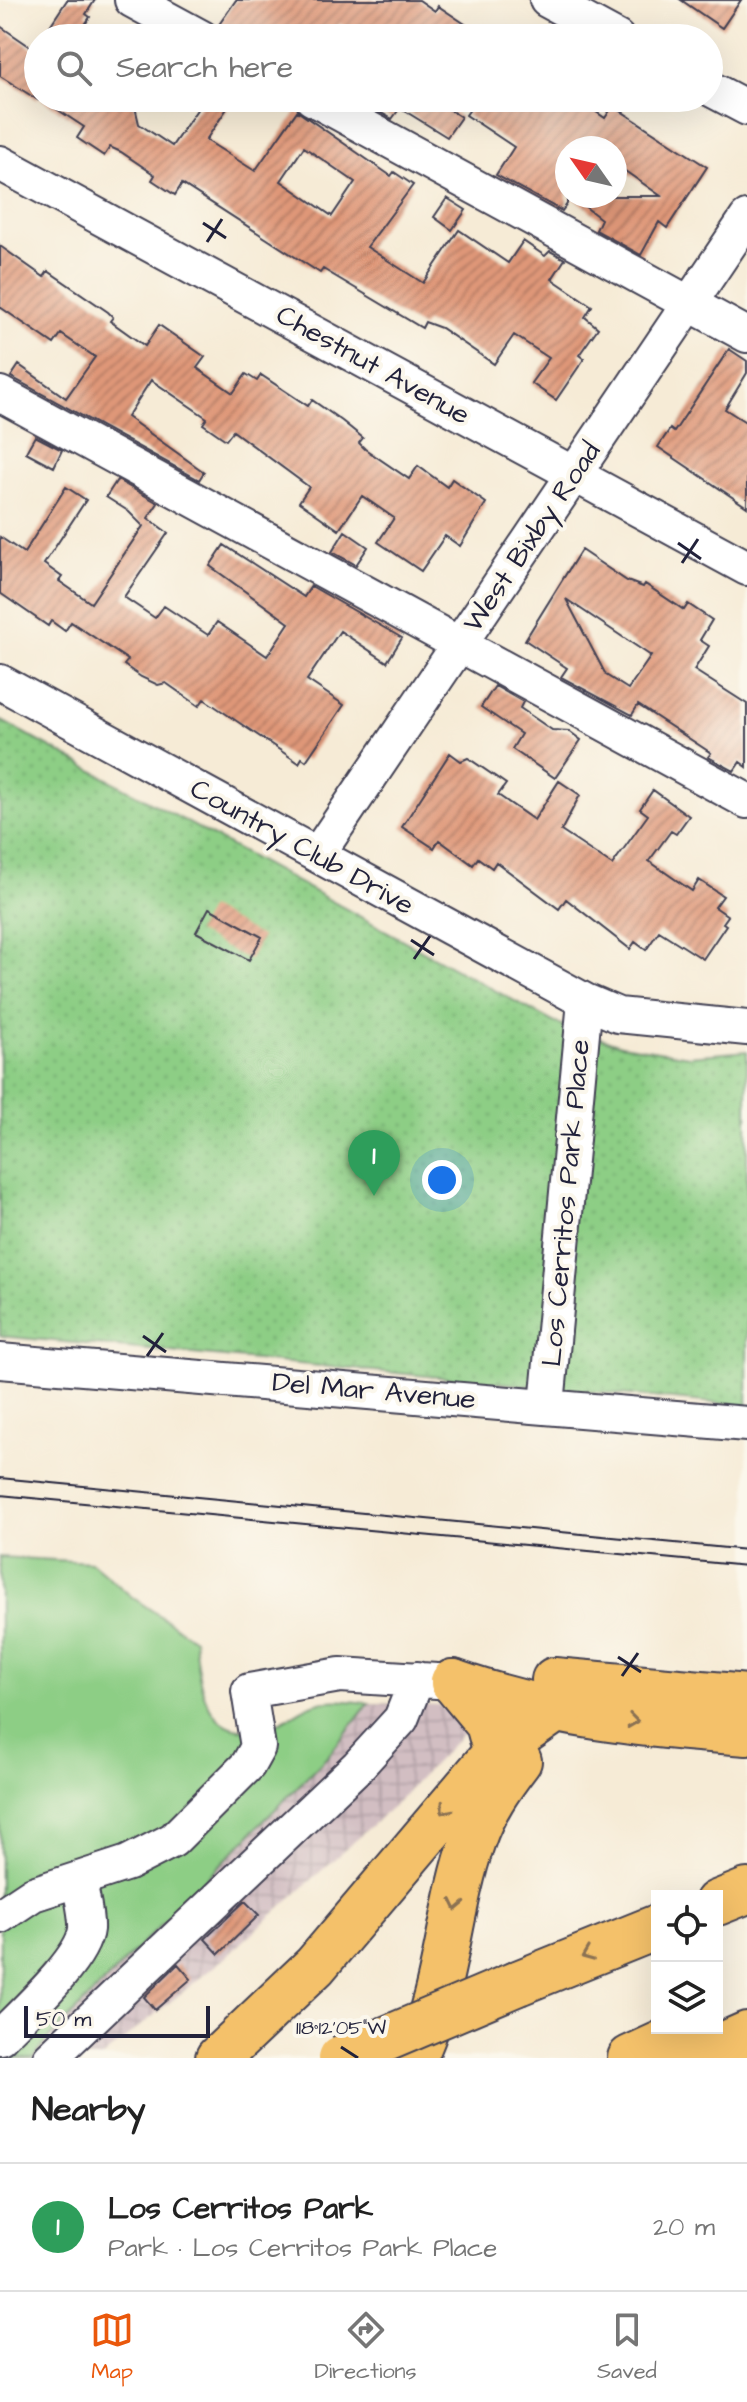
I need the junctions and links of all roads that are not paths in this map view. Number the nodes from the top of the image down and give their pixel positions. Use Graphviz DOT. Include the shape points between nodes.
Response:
graph roads {
  1 [pos="132,0"];
  2 [pos="547,0"];
  3 [pos="176,24"];
  4 [pos="591,24"];
  5 [pos="723,95"];
  6 [pos="747,108"];
  7 [pos="338,112"];
  8 [pos="0,163"];
  9 [pos="747,218"];
  10 [pos="690,304"];
  11 [pos="747,335"];
  12 [pos="0,394"];
  13 [pos="574,475"];
  14 [pos="747,568"];
  15 [pos="459,645"];
  16 [pos="0,682"];
  17 [pos="747,801"];
  18 [pos="317,855"];
  19 [pos="585,1001"];
  20 [pos="747,1028"];
  21 [pos="0,1361"];
  22 [pos="547,1405"];
  23 [pos="747,1424"];
  24 [pos="435,1680"];
  25 [pos="593,1684"];
  26 [pos="747,1697"];
  27 [pos="556,1711"];
  28 [pos="747,1733"];
  29 [pos="500,1766"];
  30 [pos="79,1879"];
  31 [pos="747,1891"];
  32 [pos="723,1901"];
  33 [pos="0,1916"];
  34 [pos="651,1929"];
  35 [pos="747,2004"];
  36 [pos="723,2015"];
  37 [pos="682,2034"];
  38 [pos="747,2034"];
  39 [pos="0,2037"];
  40 [pos="747,2053"];
  41 [pos="50,2058"];
  42 [pos="218,2058"];
  43 [pos="341,2058"];
  44 [pos="414,2058"];
  45 [pos="630,2058"];
  46 [pos="693,2058"];
  47 [pos="735,2058"];
  1 -- 3 [label="street"];
  2 -- 4 [label="street"];
  5 -- 6 [label="street"];
  7 -- 10 [label="street"];
  8 -- 13 [label="street, Chestnut Avenue"];
  9 -- 10 [label="street, West Bixby Road"];
  10 -- 11 [label="street"];
  10 -- 13 [label="street, West Bixby Road"];
  12 -- 15 [label="street"];
  13 -- 14 [label="street, Chestnut Avenue"];
  13 -- 15 [label="street, West Bixby Road"];
  15 -- 17 [label="street"];
  15 -- 18 [label="street, West Bixby Road"];
  16 -- 18 [label="street, Country Club Drive"];
  18 -- 19 [label="street, Country Club Drive"];
  19 -- 20 [label="street, Country Club Drive" via="618,1015"];
  19 -- 22 [label="street, Los Cerritos Park Place"];
  21 -- 22 [label="street, Del Mar Avenue"];
  22 -- 23 [label="street, Del Mar Avenue"];
  24 -- 25 [label="main road" via="508,1676"];
  24 -- 27 [label="main road"];
  24 -- 29 [label="main road" via="488,1724"];
  24 -- 30 [label="street" via="340,1675 249,1691 258,1747 223,1795 173,1840"];
  24 -- 41 [label="street" via="358,1766"];
  25 -- 26 [label="main road"];
  25 -- 27 [label="main road"];
  27 -- 28 [label="main road, one-way"];
  27 -- 29 [label="main road"];
  29 -- 42 [label="main road, one-way" via="315,1966"];
  29 -- 44 [label="main road, one-way" via="472,1841 442,1971"];
  30 -- 33 [label="street" via="33,1894"];
  30 -- 39 [label="street" via="86,1931 50,1984"];
  31 -- 32 [label="main road"];
  34 -- 43 [label="main road, one-way, bridge"];
  35 -- 36 [label="main road"];
  37 -- 45 [label="main road"];
  38 -- 46 [label="main road"];
  40 -- 47 [label="main road"];
}
